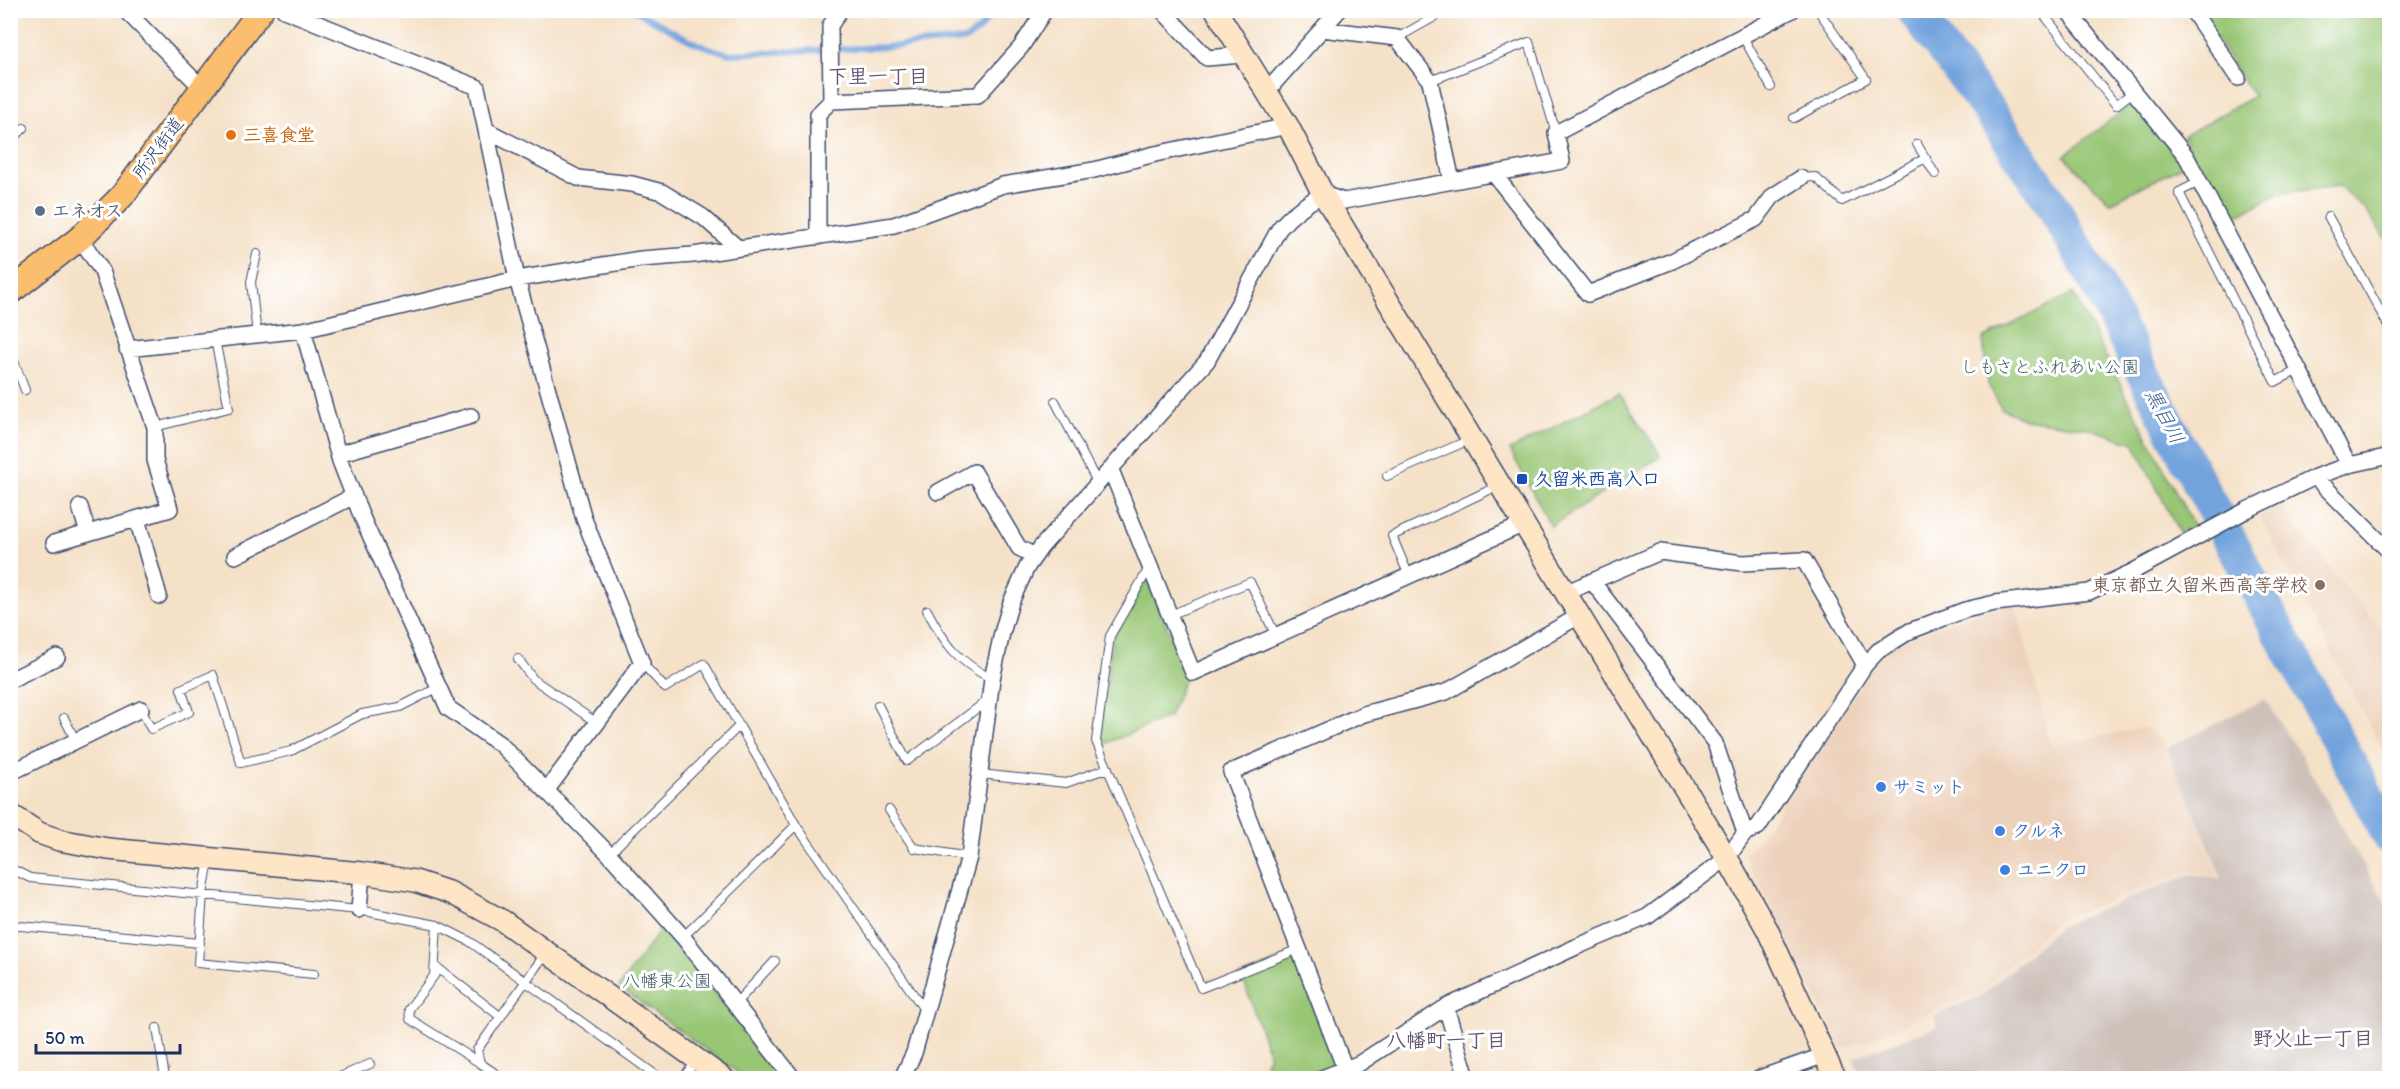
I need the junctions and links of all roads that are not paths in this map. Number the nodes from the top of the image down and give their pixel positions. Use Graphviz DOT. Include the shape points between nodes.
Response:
graph roads {
  1 [pos="125,10"];
  2 [pos="261,10"];
  3 [pos="284,10"];
  4 [pos="840,10"];
  5 [pos="1045,10"];
  6 [pos="1162,10"];
  7 [pos="1216,10"];
  8 [pos="1339,10"];
  9 [pos="1447,10"];
  10 [pos="1792,10"];
  11 [pos="1818,10"];
  12 [pos="2040,10"];
  13 [pos="2067,10"];
  14 [pos="2192,10"];
  15 [pos="1322,29"];
  16 [pos="1743,37"];
  17 [pos="1397,38"];
  18 [pos="1242,55"];
  19 [pos="2238,78"];
  20 [pos="1430,81"];
  21 [pos="1771,87"];
  22 [pos="203,89"];
  23 [pos="1267,91"];
  24 [pos="2133,92"];
  25 [pos="831,101"];
  26 [pos="1794,118"];
  27 [pos="1288,126"];
  28 [pos="24,128"];
  29 [pos="486,130"];
  30 [pos="1556,133"];
  31 [pos="10,141"];
  32 [pos="1917,144"];
  33 [pos="1926,158"];
  34 [pos="1494,174"];
  35 [pos="1935,174"];
  36 [pos="1801,178"];
  37 [pos="1452,181"];
  38 [pos="2199,182"];
  39 [pos="1323,194"];
  40 [pos="2328,216"];
  41 [pos="818,237"];
  42 [pos="80,238"];
  43 [pos="738,249"];
  44 [pos="257,254"];
  45 [pos="517,279"];
  46 [pos="12,283"];
  47 [pos="2390,329"];
  48 [pos="303,330"];
  49 [pos="257,335"];
  50 [pos="215,340"];
  51 [pos="127,349"];
  52 [pos="10,351"];
  53 [pos="2298,370"];
  54 [pos="25,390"];
  55 [pos="1055,401"];
  56 [pos="471,416"];
  57 [pos="155,427"];
  58 [pos="1473,438"];
  59 [pos="338,454"];
  60 [pos="2390,456"];
  61 [pos="2349,465"];
  62 [pos="1111,470"];
  63 [pos="1387,476"];
  64 [pos="2315,477"];
  65 [pos="1098,484"];
  66 [pos="1501,484"];
  67 [pos="938,492"];
  68 [pos="354,496"];
  69 [pos="80,507"];
  70 [pos="136,519"];
  71 [pos="1524,524"];
  72 [pos="88,533"];
  73 [pos="54,543"];
  74 [pos="2390,552"];
  75 [pos="235,556"];
  76 [pos="1035,556"];
  77 [pos="1150,566"];
  78 [pos="1409,576"];
  79 [pos="1592,582"];
  80 [pos="1566,593"];
  81 [pos="159,596"];
  82 [pos="927,610"];
  83 [pos="1170,615"];
  84 [pos="1579,616"];
  85 [pos="1276,636"];
  86 [pos="57,657"];
  87 [pos="518,659"];
  88 [pos="642,663"];
  89 [pos="1865,665"];
  90 [pos="992,679"];
  91 [pos="10,680"];
  92 [pos="439,687"];
  93 [pos="989,699"];
  94 [pos="878,705"];
  95 [pos="141,709"];
  96 [pos="64,718"];
  97 [pos="597,723"];
  98 [pos="739,726"];
  99 [pos="75,741"];
  100 [pos="1108,768"];
  101 [pos="10,773"];
  102 [pos="980,774"];
  103 [pos="546,791"];
  104 [pos="889,810"];
  105 [pos="10,814"];
  106 [pos="796,825"];
  107 [pos="1745,833"];
  108 [pos="609,855"];
  109 [pos="969,857"];
  110 [pos="1727,858"];
  111 [pos="209,859"];
  112 [pos="10,868"];
  113 [pos="362,873"];
  114 [pos="203,894"];
  115 [pos="358,910"];
  116 [pos="437,925"];
  117 [pos="12,926"];
  118 [pos="10,937"];
  119 [pos="683,937"];
  120 [pos="200,943"];
  121 [pos="1299,949"];
  122 [pos="547,952"];
  123 [pos="775,961"];
  124 [pos="314,974"];
  125 [pos="434,976"];
  126 [pos="526,982"];
  127 [pos="735,1004"];
  128 [pos="1446,1007"];
  129 [pos="925,1011"];
  130 [pos="501,1017"];
  131 [pos="157,1028"];
  132 [pos="1825,1055"];
  133 [pos="697,1060"];
  134 [pos="480,1063"];
  135 [pos="370,1064"];
  136 [pos="1345,1069"];
  137 [pos="165,1078"];
  138 [pos="337,1078"];
  139 [pos="502,1078"];
  140 [pos="660,1078"];
  141 [pos="683,1078"];
  142 [pos="723,1078"];
  143 [pos="793,1078"];
  144 [pos="902,1078"];
  145 [pos="1322,1078"];
  146 [pos="1467,1078"];
  147 [pos="1760,1078"];
  148 [pos="1835,1078"];
  1 -- 22 [label="street"];
  2 -- 22 [label="main road, 所沢街道"];
  3 -- 29 [label="street" via="477,87"];
  4 -- 25 [label="street" via="830,26"];
  5 -- 25 [label="street" via="1021,47 978,95"];
  6 -- 18 [label="street" via="1208,58"];
  7 -- 18 [label="street"];
  8 -- 15 [label="street"];
  9 -- 17 [label="lane"];
  10 -- 16 [label="street"];
  11 -- 26 [label="lane" via="1866,79"];
  12 -- 24 [label="lane" via="2116,105"];
  13 -- 24 [label="street"];
  14 -- 19 [label="street"];
  15 -- 17 [label="street"];
  15 -- 23 [label="street"];
  16 -- 21 [label="lane"];
  16 -- 30 [label="street"];
  17 -- 20 [label="street"];
  18 -- 23 [label="street"];
  20 -- 30 [label="lane" via="1528,42"];
  20 -- 37 [label="street"];
  22 -- 42 [label="main road, 所沢街道" via="122,196"];
  23 -- 27 [label="street"];
  24 -- 38 [label="street" via="2186,156"];
  25 -- 41 [label="street" via="818,114"];
  27 -- 39 [label="street"];
  27 -- 41 [label="street" via="1094,170 1003,185 894,225"];
  28 -- 31 [label="lane"];
  29 -- 43 [label="street" via="578,178 662,192 703,217"];
  29 -- 45 [label="street"];
  30 -- 34 [label="street" via="1562,161"];
  32 -- 33 [label="lane"];
  33 -- 35 [label="lane"];
  33 -- 36 [label="lane" via="1842,201 1815,177"];
  34 -- 36 [label="street" via="1588,294 1671,261 1756,219 1773,195"];
  34 -- 37 [label="street"];
  37 -- 39 [label="street" via="1344,201"];
  38 -- 53 [label="street"];
  38 -- 53 [label="lane" via="2180,192 2275,382"];
  39 -- 58 [label="street"];
  39 -- 62 [label="street" via="1294,211 1279,229 1207,361"];
  40 -- 47 [label="lane"];
  41 -- 43 [label="street"];
  42 -- 46 [label="main road, 所沢街道"];
  42 -- 51 [label="street" via="102,271"];
  43 -- 45 [label="street" via="641,259"];
  44 -- 49 [label="lane" via="251,282"];
  45 -- 48 [label="street"];
  45 -- 88 [label="street" via="584,519"];
  48 -- 49 [label="street"];
  48 -- 59 [label="street"];
  49 -- 50 [label="street"];
  50 -- 51 [label="street"];
  50 -- 57 [label="lane" via="229,408"];
  51 -- 57 [label="street"];
  52 -- 54 [label="lane"];
  53 -- 61 [label="street"];
  55 -- 65 [label="lane"];
  56 -- 59 [label="street"];
  57 -- 70 [label="street" via="155,460 170,509"];
  58 -- 63 [label="lane"];
  58 -- 66 [label="street"];
  59 -- 68 [label="street"];
  60 -- 61 [label="street"];
  61 -- 64 [label="street"];
  62 -- 65 [label="street"];
  62 -- 77 [label="street"];
  64 -- 74 [label="street"];
  64 -- 89 [label="street" via="2089,592 1965,610 1910,631 1878,651"];
  65 -- 76 [label="street"];
  66 -- 71 [label="street"];
  66 -- 78 [label="lane" via="1392,536"];
  67 -- 76 [label="street" via="974,472 1019,548"];
  68 -- 75 [label="street"];
  68 -- 92 [label="street"];
  69 -- 72 [label="street"];
  70 -- 72 [label="street"];
  70 -- 81 [label="street"];
  71 -- 78 [label="street"];
  71 -- 80 [label="street"];
  72 -- 73 [label="street"];
  76 -- 90 [label="street" via="1011,602"];
  77 -- 83 [label="street"];
  77 -- 100 [label="lane" via="1110,636 1096,741"];
  78 -- 85 [label="street"];
  79 -- 80 [label="street"];
  79 -- 89 [label="street" via="1660,552 1742,563 1804,561"];
  79 -- 107 [label="street" via="1715,743"];
  80 -- 84 [label="street"];
  82 -- 90 [label="lane" via="940,635 968,667"];
  83 -- 85 [label="lane" via="1250,582"];
  83 -- 85 [label="street" via="1193,673"];
  84 -- 110 [label="street"];
  84 -- 121 [label="street" via="1446,692 1364,714 1231,772"];
  86 -- 91 [label="street"];
  87 -- 97 [label="lane" via="533,679"];
  88 -- 97 [label="street"];
  88 -- 98 [label="lane" via="665,688 704,664"];
  89 -- 107 [label="street" via="1758,827"];
  90 -- 93 [label="street"];
  92 -- 95 [label="lane" via="400,707 362,714 291,751 241,763 213,675 181,689 189,712 151,729"];
  92 -- 103 [label="street" via="448,708 501,745"];
  93 -- 94 [label="lane" via="907,761"];
  93 -- 102 [label="street"];
  95 -- 99 [label="street"];
  96 -- 99 [label="lane"];
  97 -- 103 [label="street"];
  98 -- 106 [label="lane"];
  98 -- 108 [label="lane"];
  99 -- 101 [label="street"];
  100 -- 102 [label="lane" via="1066,783"];
  100 -- 121 [label="lane" via="1201,988"];
  102 -- 109 [label="street"];
  103 -- 108 [label="street"];
  104 -- 109 [label="lane" via="914,848"];
  105 -- 111 [label="street" via="39,833 59,840"];
  106 -- 119 [label="lane"];
  106 -- 129 [label="lane"];
  107 -- 110 [label="street"];
  108 -- 119 [label="street"];
  109 -- 129 [label="street"];
  110 -- 128 [label="street" via="1647,917"];
  110 -- 132 [label="street" via="1758,911"];
  111 -- 113 [label="street"];
  111 -- 114 [label="lane"];
  112 -- 114 [label="lane" via="30,878"];
  113 -- 115 [label="street"];
  113 -- 122 [label="street" via="415,881 451,893 503,921"];
  114 -- 115 [label="lane"];
  114 -- 120 [label="lane"];
  115 -- 116 [label="lane"];
  116 -- 125 [label="lane"];
  116 -- 126 [label="lane" via="469,941"];
  117 -- 118 [label="lane"];
  117 -- 120 [label="lane"];
  119 -- 127 [label="street"];
  120 -- 124 [label="lane" via="198,963"];
  121 -- 136 [label="street"];
  122 -- 126 [label="lane"];
  122 -- 133 [label="street"];
  123 -- 127 [label="lane"];
  125 -- 130 [label="lane" via="439,969"];
  125 -- 134 [label="lane" via="409,1009 410,1019"];
  126 -- 130 [label="lane"];
  126 -- 140 [label="lane"];
  127 -- 143 [label="street"];
  128 -- 136 [label="street"];
  128 -- 146 [label="street"];
  129 -- 144 [label="street" via="914,1053"];
  130 -- 134 [label="lane" via="477,1050"];
  131 -- 137 [label="lane"];
  132 -- 147 [label="street"];
  132 -- 148 [label="street"];
  133 -- 141 [label="lane"];
  133 -- 142 [label="street"];
  134 -- 139 [label="lane"];
  135 -- 138 [label="lane"];
  136 -- 145 [label="street"];
}
